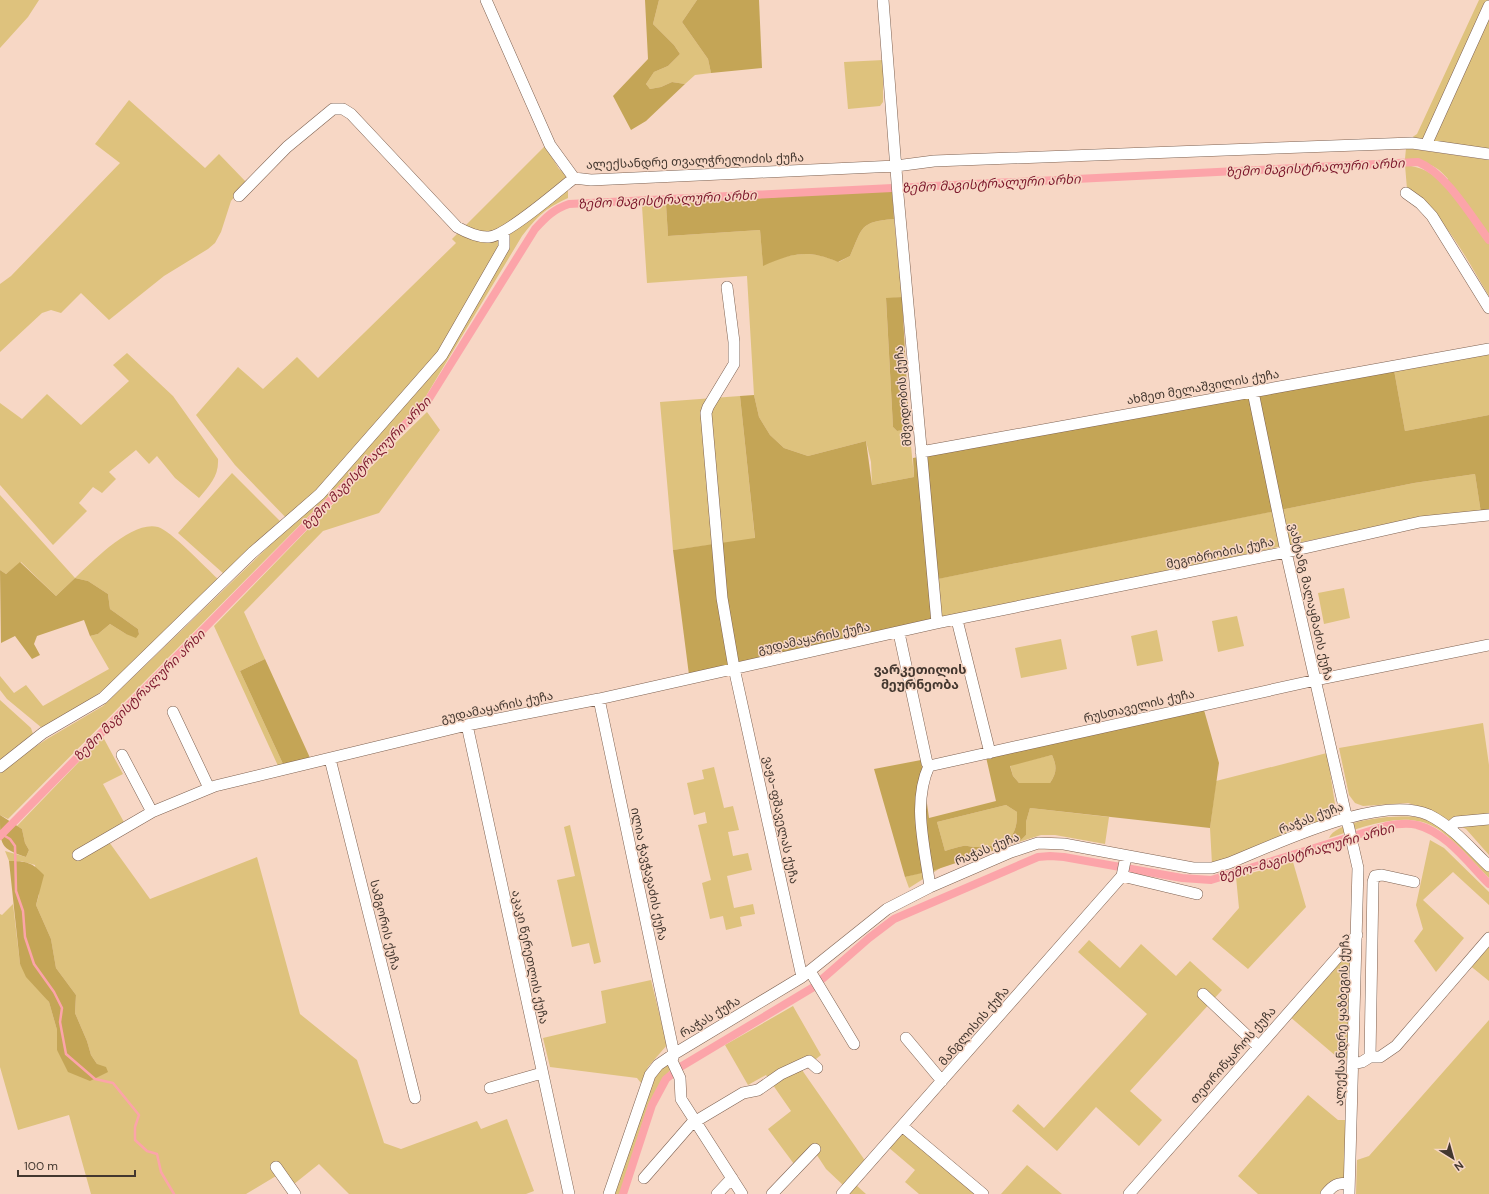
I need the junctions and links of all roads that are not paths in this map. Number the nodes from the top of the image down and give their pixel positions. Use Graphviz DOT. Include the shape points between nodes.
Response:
graph roads {
  1 [pos="486,0"];
  2 [pos="883,0"];
  3 [pos="1489,6"];
  4 [pos="1426,145"];
  5 [pos="1489,154"];
  6 [pos="897,170"];
  7 [pos="574,178"];
  8 [pos="1406,193"];
  9 [pos="238,196"];
  10 [pos="504,232"];
  11 [pos="727,287"];
  12 [pos="1489,308"];
  13 [pos="1489,348"];
  14 [pos="1253,392"];
  15 [pos="922,452"];
  16 [pos="1489,515"];
  17 [pos="1286,552"];
  18 [pos="957,620"];
  19 [pos="937,624"];
  20 [pos="899,633"];
  21 [pos="1489,645"];
  22 [pos="734,668"];
  23 [pos="1316,680"];
  24 [pos="599,700"];
  25 [pos="173,712"];
  26 [pos="467,725"];
  27 [pos="990,753"];
  28 [pos="122,755"];
  29 [pos="330,759"];
  30 [pos="930,766"];
  31 [pos="0,767"];
  32 [pos="209,788"];
  33 [pos="152,812"];
  34 [pos="1489,819"];
  35 [pos="1347,821"];
  36 [pos="1449,828"];
  37 [pos="1354,848"];
  38 [pos="78,856"];
  39 [pos="1125,858"];
  40 [pos="1489,866"];
  41 [pos="1122,875"];
  42 [pos="1414,882"];
  43 [pos="930,887"];
  44 [pos="1197,894"];
  45 [pos="1357,934"];
  46 [pos="1489,938"];
  47 [pos="809,976"];
  48 [pos="1203,994"];
  49 [pos="906,1038"];
  50 [pos="854,1044"];
  51 [pos="1258,1046"];
  52 [pos="673,1057"];
  53 [pos="1370,1057"];
  54 [pos="1353,1064"];
  55 [pos="817,1068"];
  56 [pos="542,1073"];
  57 [pos="942,1082"];
  58 [pos="490,1088"];
  59 [pos="415,1098"];
  60 [pos="695,1121"];
  61 [pos="902,1126"];
  62 [pos="815,1149"];
  63 [pos="276,1167"];
  64 [pos="644,1178"];
  65 [pos="732,1178"];
  66 [pos="1349,1188"];
  67 [pos="295,1194"];
  68 [pos="569,1194"];
  69 [pos="609,1194"];
  70 [pos="718,1194"];
  71 [pos="742,1194"];
  72 [pos="772,1194"];
  73 [pos="842,1194"];
  74 [pos="983,1194"];
  75 [pos="1129,1194"];
  76 [pos="1326,1194"];
  1 -- 7 [label="street, ალექსანდრე თვალჭრელიძის ქუჩა" via="550,145"];
  2 -- 6 [label="street, მშვიდობის ქუჩა"];
  3 -- 4 [label="street"];
  4 -- 5 [label="street, ალექსანდრე თვალჭრელიძის ქუჩა"];
  4 -- 6 [label="street, ალექსანდრე თვალჭრელიძის ქუჩა" via="1412,143 942,160"];
  6 -- 7 [label="street, ალექსანდრე თვალჭრელიძის ქუჩა" via="591,180"];
  6 -- 15 [label="street, მშვიდობის ქუჩა"];
  7 -- 10 [label="street"];
  8 -- 12 [label="street" via="1432,216"];
  9 -- 10 [label="street" via="287,147 334,109 343,109 351,114 457,227 469,233 489,237"];
  10 -- 31 [label="street" via="504,247 442,355 320,494 252,553 103,698 44,733"];
  11 -- 22 [label="street, ვაჟა-ფშაველას ქუჩა" via="734,364 706,413 722,598"];
  13 -- 14 [label="street, ახმეთ მელაშვილის ქუჩა"];
  14 -- 15 [label="street, ახმეთ მელაშვილის ქუჩა"];
  14 -- 17 [label="street, ვახტანგ მალაყმაძის ქუჩა"];
  15 -- 19 [label="street, მშვიდობის ქუჩა"];
  16 -- 17 [label="street, მეგობრობის ქუჩა" via="1420,522"];
  17 -- 18 [label="street, მეგობრობის ქუჩა"];
  17 -- 23 [label="street, ვახტანგ მალაყმაძის ქუჩა"];
  18 -- 19 [label="street, მეგობრობის ქუჩა"];
  18 -- 27 [label="street"];
  19 -- 20 [label="street, გუდამაყარის ქუჩა"];
  20 -- 22 [label="street, გუდამაყარის ქუჩა"];
  20 -- 30 [label="street" via="927,763"];
  21 -- 23 [label="street, რუსთაველის ქუჩა"];
  22 -- 24 [label="street, გუდამაყარის ქუჩა"];
  22 -- 47 [label="street, ვაჟა-ფშაველას ქუჩა"];
  23 -- 27 [label="street, რუსთაველის ქუჩა"];
  23 -- 35 [label="street, ვახტანგ მალაყმაძის ქუჩა"];
  24 -- 26 [label="street, გუდამაყარის ქუჩა"];
  24 -- 52 [label="street, ილია ჭავჭავაძის ქუჩა"];
  25 -- 32 [label="street"];
  26 -- 29 [label="street, გუდამაყარის ქუჩა"];
  26 -- 56 [label="street, აკაკი წერეთლის ქუჩა"];
  27 -- 30 [label="street, რუსთაველის ქუჩა"];
  28 -- 33 [label="street"];
  29 -- 32 [label="street, გუდამაყარის ქუჩა"];
  29 -- 59 [label="street, სამგორის ქუჩა"];
  30 -- 43 [label="street" via="922,783 922,836"];
  32 -- 33 [label="street, გუდამაყარის ქუჩა"];
  33 -- 38 [label="street, გუდამაყარის ქუჩა"];
  34 -- 36 [label="street" via="1456,822"];
  35 -- 36 [label="street, რაჭას ქუჩა" via="1393,809 1412,810 1427,815"];
  35 -- 37 [label="street, ვახტანგ მალაყმაძის ქუჩა"];
  35 -- 39 [label="street, რაჭას ქუჩა" via="1212,868 1193,868"];
  36 -- 40 [label="street, რაჭას ქუჩა"];
  37 -- 45 [label="street, ალექსანდრე ყაზბეგის ქუჩა" via="1358,868"];
  39 -- 41 [label="street"];
  39 -- 43 [label="street, რაჭას ქუჩა" via="1064,844 1038,843"];
  41 -- 44 [label="street"];
  41 -- 57 [label="street, მანგლისის ქუჩა"];
  42 -- 53 [label="street" via="1382,875 1375,876 1373,882"];
  43 -- 47 [label="street, რაჭას ქუჩა" via="887,909"];
  45 -- 51 [label="street, თეთრიწყაროს ქუჩა"];
  45 -- 54 [label="street, ალექსანდრე ყაზბეგის ქუჩა"];
  46 -- 53 [label="street" via="1396,1046 1380,1057"];
  47 -- 50 [label="street, ვაჟა-ფშაველას ქუჩა" via="821,990"];
  47 -- 52 [label="street, რაჭას ქუჩა"];
  48 -- 51 [label="street"];
  49 -- 57 [label="street"];
  51 -- 75 [label="street, თეთრიწყაროს ქუჩა"];
  52 -- 60 [label="street, ილია ჭავჭავაძის ქუჩა" via="680,1078 681,1098"];
  52 -- 69 [label="street, რაჭას ქუჩა" via="658,1065 650,1075"];
  53 -- 54 [label="street"];
  54 -- 66 [label="street, ალექსანდრე ყაზბეგის ქუჩა"];
  55 -- 60 [label="street" via="810,1061 781,1074 758,1090 743,1093"];
  56 -- 58 [label="street"];
  56 -- 68 [label="street, აკაკი წერეთლის ქუჩა"];
  57 -- 61 [label="street, მანგლისის ქუჩა"];
  60 -- 64 [label="street"];
  60 -- 65 [label="street"];
  61 -- 73 [label="street, მანგლისის ქუჩა"];
  61 -- 74 [label="street"];
  62 -- 72 [label="street"];
  63 -- 67 [label="street"];
  65 -- 70 [label="street"];
  65 -- 71 [label="street"];
  66 -- 76 [label="street" via="1339,1183 1333,1185"];
}
